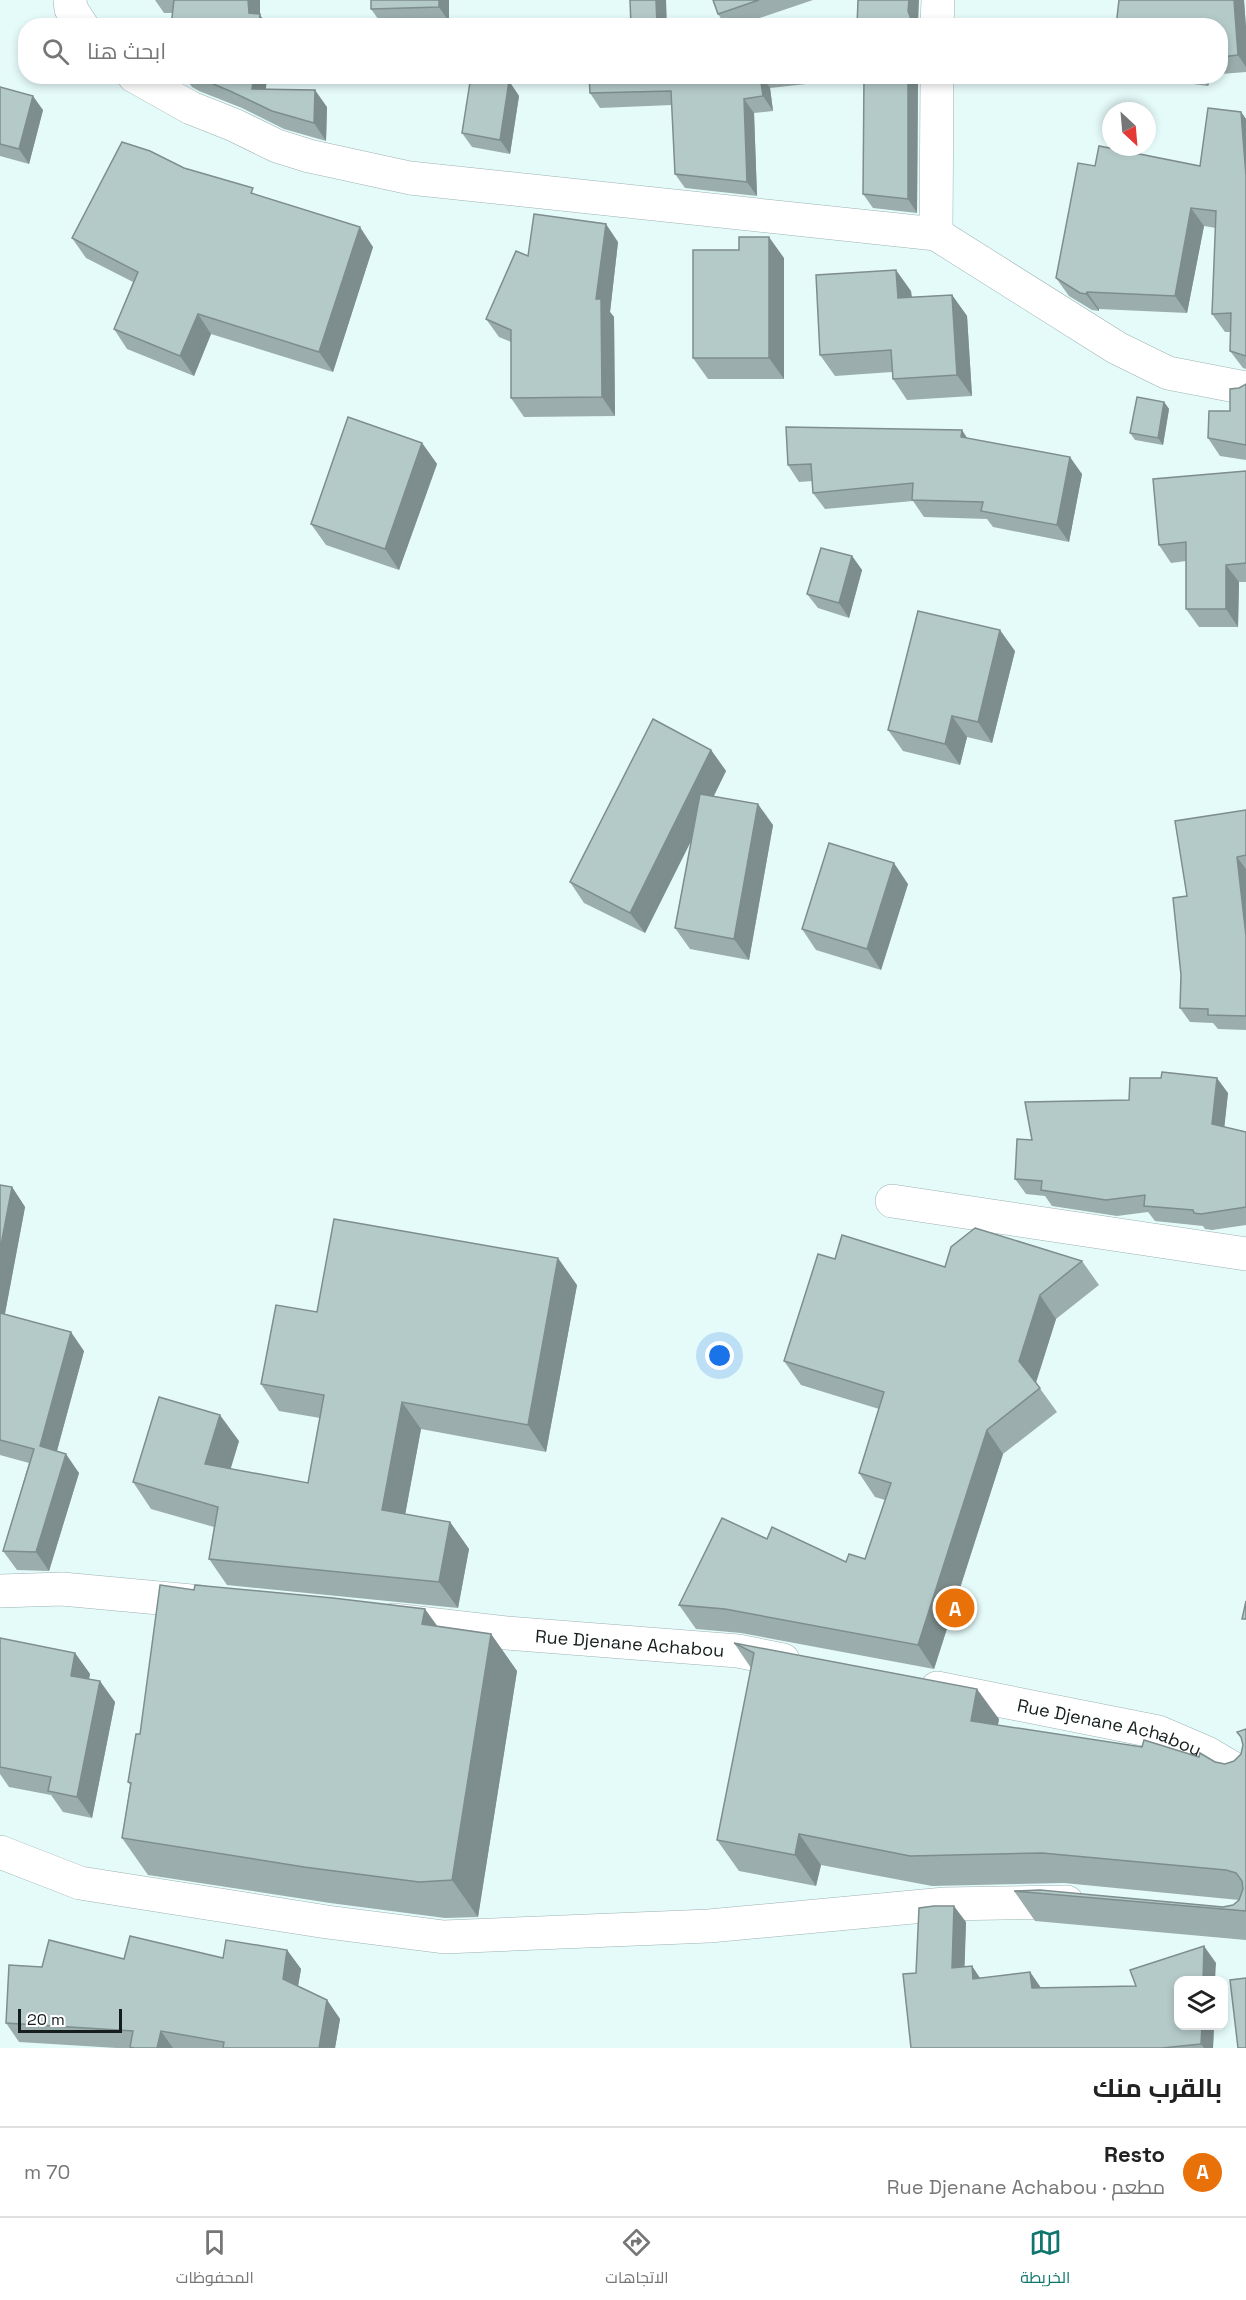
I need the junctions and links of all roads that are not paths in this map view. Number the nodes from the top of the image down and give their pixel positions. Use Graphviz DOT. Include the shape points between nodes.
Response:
graph roads {
  1 [pos="70,0"];
  2 [pos="938,0"];
  3 [pos="77,18"];
  4 [pos="937,18"];
  5 [pos="148,84"];
  6 [pos="937,84"];
  7 [pos="936,234"];
  8 [pos="1246,388"];
  9 [pos="892,1201"];
  10 [pos="1246,1254"];
  11 [pos="0,1591"];
  12 [pos="229,1604"];
  13 [pos="361,1616"];
  14 [pos="807,1664"];
  15 [pos="910,1683"];
  16 [pos="1246,1776"];
  17 [pos="0,1852"];
  18 [pos="1097,1905"];
  1 -- 3 [label="street"];
  2 -- 4 [label="street"];
  5 -- 7 [label="street" via="191,108 277,146 410,178"];
  6 -- 7 [label="street"];
  7 -- 8 [label="street" via="1117,348 1168,373"];
  9 -- 10 [label="street"];
  11 -- 12 [label="street" via="62,1589"];
  13 -- 14 [label="street, Rue Djenane Achabou" via="506,1633 738,1651"];
  15 -- 16 [label="street, Rue Djenane Achabou" via="1158,1732 1207,1753"];
  17 -- 18 [label="street" via="80,1883 444,1937 709,1926 945,1904"];
}
